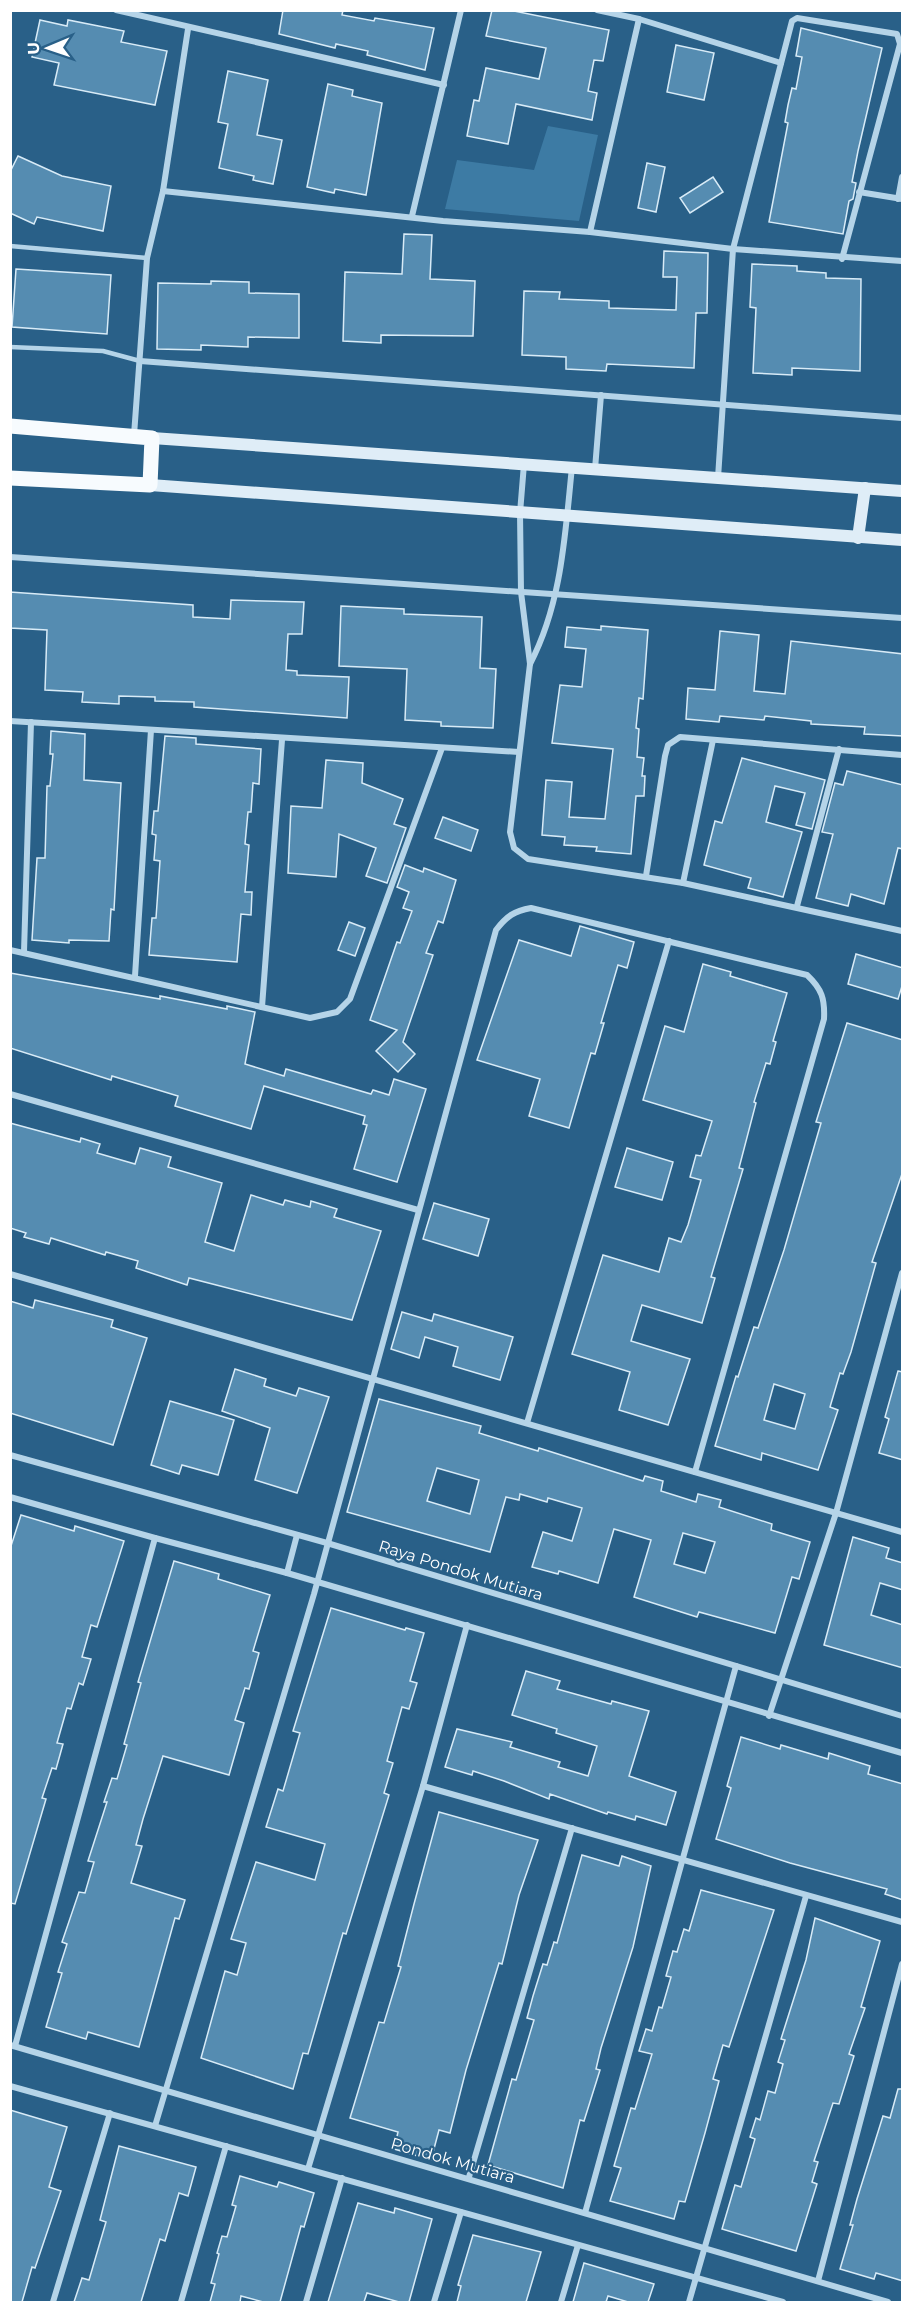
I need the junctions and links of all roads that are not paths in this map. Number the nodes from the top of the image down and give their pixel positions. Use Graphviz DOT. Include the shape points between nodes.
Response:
graph roads {
  1 [pos="116,10"];
  2 [pos="461,10"];
  3 [pos="597,10"];
  4 [pos="639,19"];
  5 [pos="188,29"];
  6 [pos="781,63"];
  7 [pos="444,85"];
  8 [pos="903,177"];
  9 [pos="163,192"];
  10 [pos="859,192"];
  11 [pos="900,199"];
  12 [pos="412,216"];
  13 [pos="590,232"];
  14 [pos="10,246"];
  15 [pos="732,249"];
  16 [pos="147,258"];
  17 [pos="842,259"];
  18 [pos="903,261"];
  19 [pos="10,347"];
  20 [pos="140,361"];
  21 [pos="601,395"];
  22 [pos="722,403"];
  23 [pos="903,418"];
  24 [pos="10,426"];
  25 [pos="134,436"];
  26 [pos="152,438"];
  27 [pos="524,464"];
  28 [pos="572,467"];
  29 [pos="595,469"];
  30 [pos="10,478"];
  31 [pos="718,478"];
  32 [pos="150,485"];
  33 [pos="864,488"];
  34 [pos="903,491"];
  35 [pos="520,513"];
  36 [pos="567,517"];
  37 [pos="858,538"];
  38 [pos="903,540"];
  39 [pos="10,557"];
  40 [pos="521,592"];
  41 [pos="556,594"];
  42 [pos="903,618"];
  43 [pos="530,664"];
  44 [pos="10,721"];
  45 [pos="31,722"];
  46 [pos="151,730"];
  47 [pos="282,740"];
  48 [pos="713,740"];
  49 [pos="442,748"];
  50 [pos="839,749"];
  51 [pos="519,752"];
  52 [pos="903,754"];
  53 [pos="646,876"];
  54 [pos="683,883"];
  55 [pos="797,906"];
  56 [pos="903,931"];
  57 [pos="669,941"];
  58 [pos="10,950"];
  59 [pos="24,952"];
  60 [pos="135,976"];
  61 [pos="262,1007"];
  62 [pos="10,1094"];
  63 [pos="418,1210"];
  64 [pos="903,1273"];
  65 [pos="10,1274"];
  66 [pos="372,1378"];
  67 [pos="526,1423"];
  68 [pos="10,1455"];
  69 [pos="695,1472"];
  70 [pos="10,1497"];
  71 [pos="836,1513"];
  72 [pos="903,1532"];
  73 [pos="297,1535"];
  74 [pos="155,1538"];
  75 [pos="327,1543"];
  76 [pos="287,1573"];
  77 [pos="317,1582"];
  78 [pos="467,1625"];
  79 [pos="736,1666"];
  80 [pos="780,1680"];
  81 [pos="726,1701"];
  82 [pos="769,1716"];
  83 [pos="903,1716"];
  84 [pos="903,1753"];
  85 [pos="423,1786"];
  86 [pos="572,1828"];
  87 [pos="681,1859"];
  88 [pos="806,1896"];
  89 [pos="903,1922"];
  90 [pos="903,1964"];
  91 [pos="13,2046"];
  92 [pos="10,2086"];
  93 [pos="166,2089"];
  94 [pos="110,2113"];
  95 [pos="155,2126"];
  96 [pos="318,2135"];
  97 [pos="226,2146"];
  98 [pos="308,2169"];
  99 [pos="469,2177"];
  100 [pos="342,2178"];
  101 [pos="461,2212"];
  102 [pos="585,2213"];
  103 [pos="578,2245"];
  104 [pos="706,2247"];
  105 [pos="697,2277"];
  106 [pos="818,2281"];
  107 [pos="53,2302"];
  108 [pos="181,2302"];
  109 [pos="306,2302"];
  110 [pos="434,2302"];
  111 [pos="561,2302"];
  112 [pos="689,2302"];
  113 [pos="783,2302"];
  114 [pos="888,2302"];
  1 -- 5 [label="street"];
  2 -- 7 [label="street"];
  3 -- 4 [label="street"];
  4 -- 6 [label="street"];
  4 -- 13 [label="street"];
  5 -- 7 [label="street"];
  5 -- 9 [label="street"];
  6 -- 10 [label="street" via="792,21 797,18 897,34 900,38"];
  6 -- 15 [label="street"];
  7 -- 12 [label="street"];
  8 -- 11 [label="street"];
  9 -- 12 [label="street"];
  9 -- 16 [label="street"];
  10 -- 11 [label="street"];
  10 -- 17 [label="street"];
  12 -- 13 [label="street"];
  13 -- 15 [label="street"];
  14 -- 16 [label="lane"];
  15 -- 17 [label="street"];
  15 -- 22 [label="street"];
  16 -- 20 [label="street"];
  17 -- 18 [label="street"];
  19 -- 20 [label="lane" via="103,351"];
  20 -- 21 [label="street"];
  20 -- 25 [label="street"];
  21 -- 22 [label="street"];
  21 -- 29 [label="street"];
  22 -- 23 [label="street"];
  22 -- 31 [label="street"];
  24 -- 25 [label="main road"];
  25 -- 26 [label="main road"];
  26 -- 27 [label="main road"];
  26 -- 32 [label="main road"];
  27 -- 28 [label="main road"];
  27 -- 35 [label="street"];
  28 -- 29 [label="main road"];
  28 -- 36 [label="street"];
  29 -- 31 [label="main road"];
  30 -- 32 [label="main road"];
  31 -- 33 [label="main road"];
  32 -- 35 [label="main road"];
  33 -- 34 [label="main road"];
  33 -- 37 [label="main road"];
  35 -- 36 [label="main road"];
  35 -- 40 [label="street"];
  36 -- 37 [label="main road"];
  36 -- 41 [label="street"];
  37 -- 38 [label="main road"];
  39 -- 40 [label="street"];
  40 -- 41 [label="street"];
  40 -- 43 [label="street"];
  41 -- 42 [label="street"];
  41 -- 43 [label="street" via="546,633"];
  43 -- 51 [label="street"];
  44 -- 45 [label="street"];
  45 -- 46 [label="street"];
  45 -- 59 [label="street"];
  46 -- 47 [label="street"];
  46 -- 60 [label="street"];
  47 -- 49 [label="street"];
  47 -- 61 [label="street"];
  48 -- 50 [label="street"];
  48 -- 53 [label="street" via="680,737 668,745"];
  48 -- 54 [label="street"];
  49 -- 51 [label="street"];
  49 -- 61 [label="street" via="350,999 338,1012 310,1018"];
  50 -- 52 [label="street"];
  50 -- 55 [label="street"];
  51 -- 53 [label="street" via="510,832 514,848 528,859"];
  53 -- 54 [label="street"];
  54 -- 55 [label="street"];
  55 -- 56 [label="street"];
  57 -- 63 [label="street" via="531,908 507,916 496,930"];
  57 -- 67 [label="street"];
  57 -- 69 [label="street" via="807,975 820,987 825,1002 824,1019"];
  58 -- 59 [label="street"];
  59 -- 60 [label="street"];
  60 -- 61 [label="street"];
  62 -- 63 [label="street"];
  63 -- 66 [label="street"];
  64 -- 71 [label="street"];
  65 -- 66 [label="street"];
  66 -- 67 [label="street"];
  66 -- 75 [label="street"];
  67 -- 69 [label="street"];
  68 -- 73 [label="street, Raya Pondok Mutiara"];
  69 -- 71 [label="street"];
  70 -- 74 [label="street"];
  71 -- 72 [label="street"];
  71 -- 80 [label="street"];
  73 -- 75 [label="street, Raya Pondok Mutiara"];
  73 -- 76 [label="street"];
  74 -- 76 [label="street"];
  74 -- 91 [label="street"];
  75 -- 77 [label="street"];
  75 -- 79 [label="street, Raya Pondok Mutiara"];
  76 -- 77 [label="street"];
  77 -- 78 [label="street"];
  77 -- 93 [label="street"];
  78 -- 81 [label="street"];
  78 -- 85 [label="street"];
  79 -- 80 [label="street, Raya Pondok Mutiara"];
  79 -- 81 [label="street"];
  80 -- 82 [label="street"];
  80 -- 83 [label="street, Raya Pondok Mutiara"];
  81 -- 82 [label="street"];
  81 -- 87 [label="street"];
  82 -- 84 [label="street"];
  85 -- 86 [label="street"];
  85 -- 96 [label="street"];
  86 -- 87 [label="street"];
  86 -- 99 [label="street"];
  87 -- 88 [label="street"];
  87 -- 102 [label="street"];
  88 -- 89 [label="street"];
  88 -- 104 [label="street"];
  90 -- 106 [label="street"];
  91 -- 93 [label="street, Pondok Mutiara"];
  92 -- 94 [label="street"];
  93 -- 95 [label="street"];
  93 -- 96 [label="street, Pondok Mutiara"];
  94 -- 95 [label="street"];
  94 -- 107 [label="street"];
  95 -- 97 [label="street"];
  96 -- 98 [label="street"];
  96 -- 99 [label="street, Pondok Mutiara"];
  97 -- 98 [label="street"];
  97 -- 108 [label="street"];
  98 -- 100 [label="street"];
  99 -- 102 [label="street, Pondok Mutiara"];
  100 -- 101 [label="street"];
  100 -- 109 [label="street"];
  101 -- 103 [label="street"];
  101 -- 110 [label="street"];
  102 -- 104 [label="street, Pondok Mutiara"];
  103 -- 105 [label="street"];
  103 -- 111 [label="street"];
  104 -- 105 [label="street"];
  104 -- 106 [label="street, Pondok Mutiara"];
  105 -- 112 [label="street"];
  105 -- 113 [label="street"];
  106 -- 114 [label="street, Pondok Mutiara"];
}
